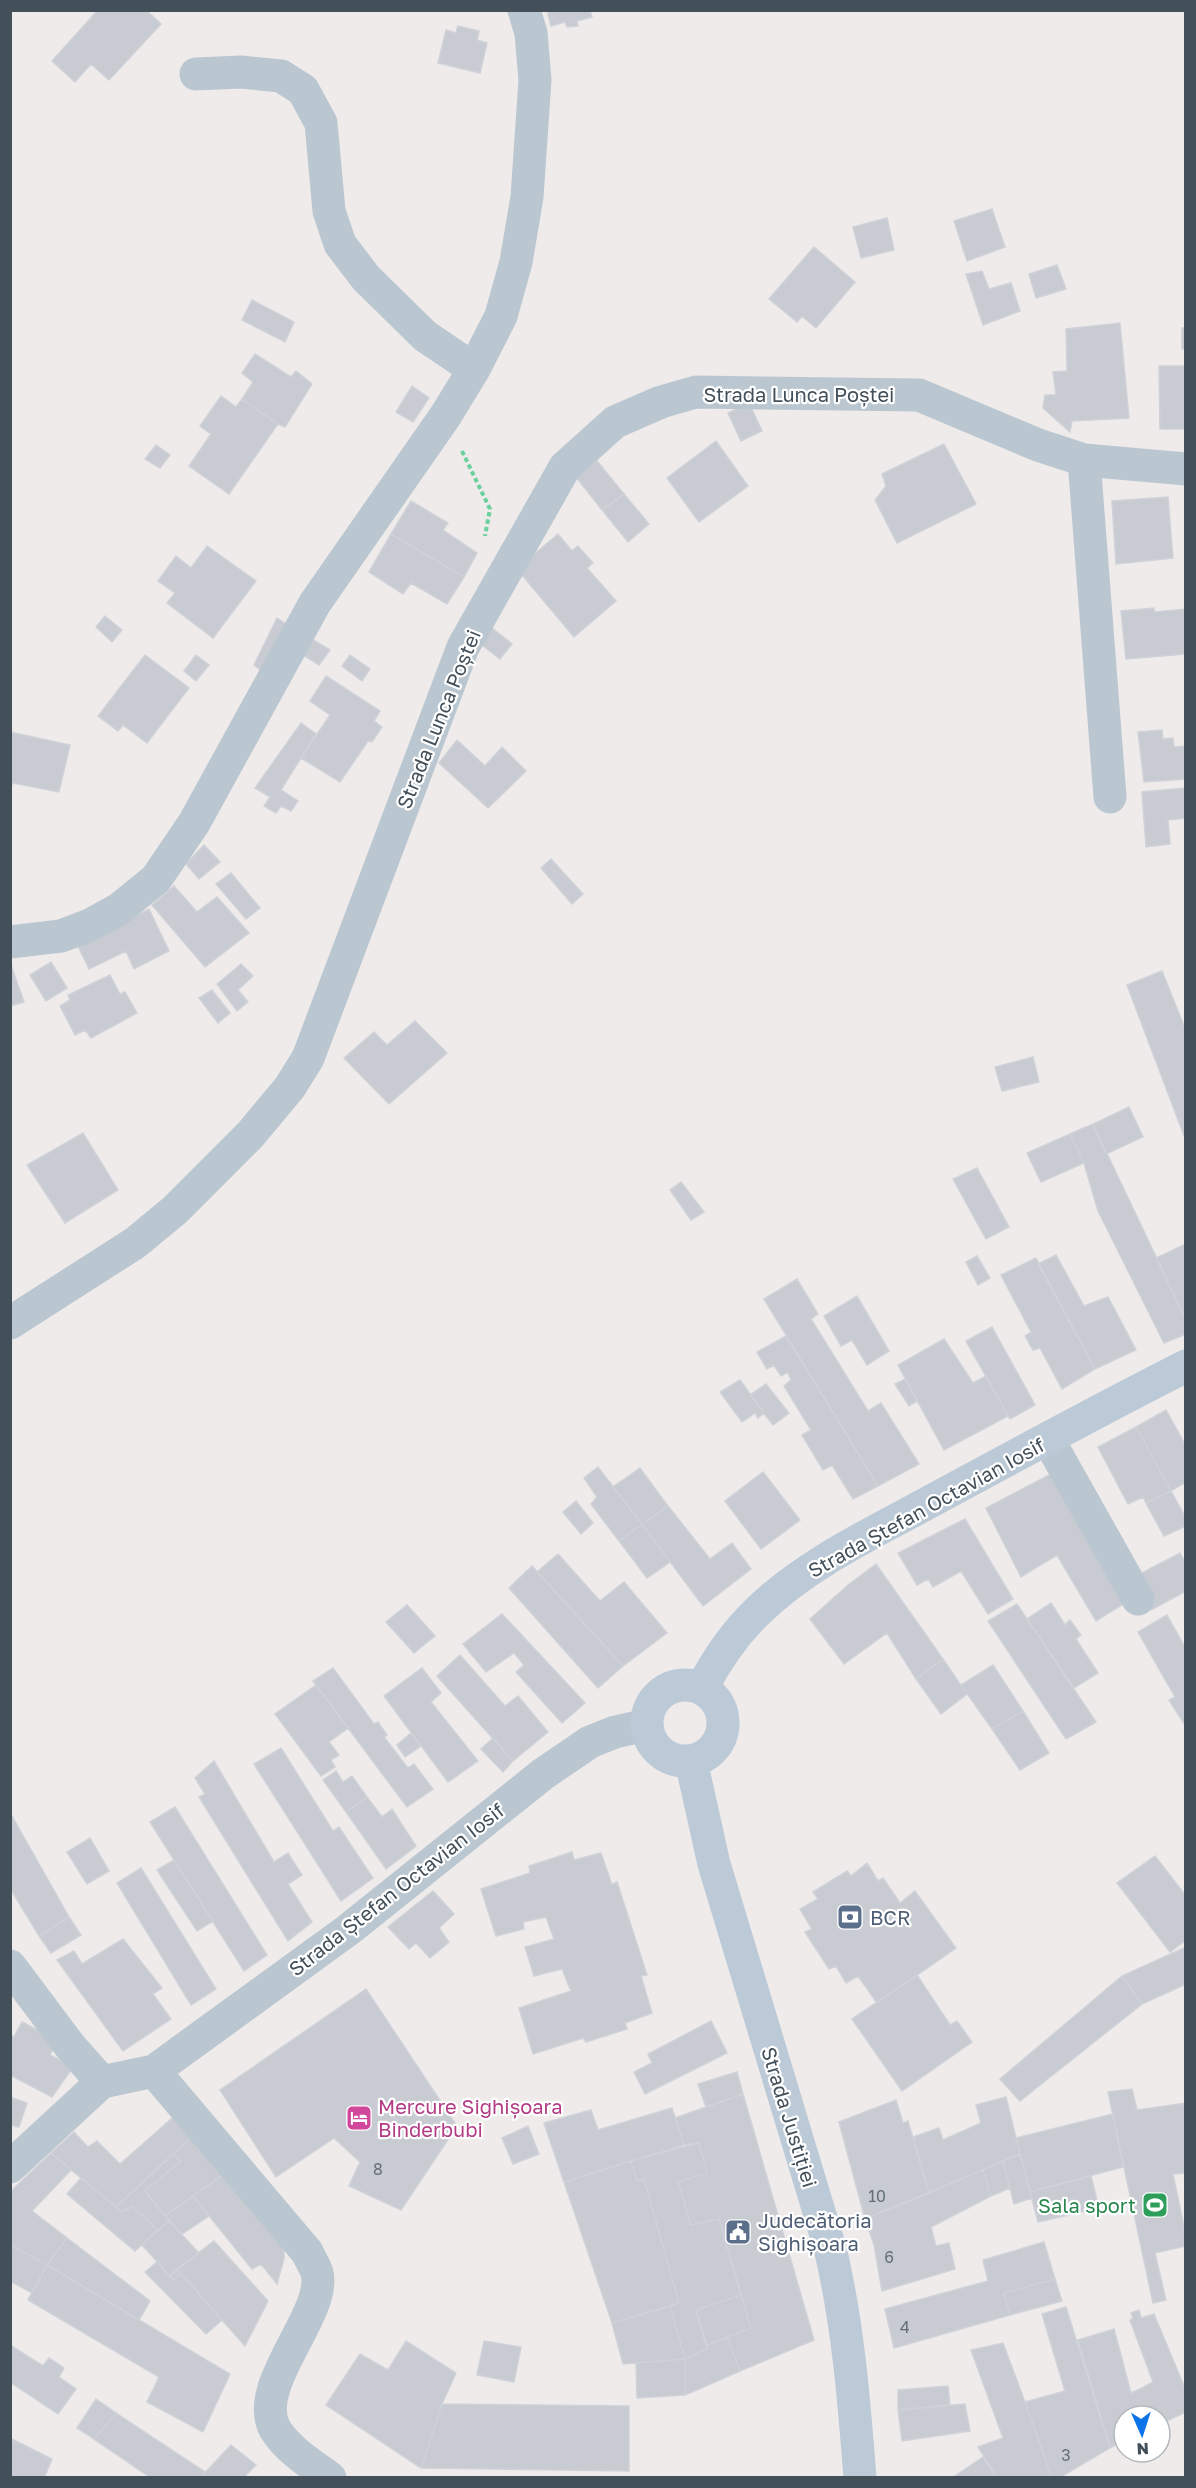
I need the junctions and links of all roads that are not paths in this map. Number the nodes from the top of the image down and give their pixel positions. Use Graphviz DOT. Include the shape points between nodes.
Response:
graph roads {
  1 [pos="524,10"];
  2 [pos="196,74"];
  3 [pos="474,369"];
  4 [pos="1084,460"];
  5 [pos="1185,468"];
  6 [pos="1110,796"];
  7 [pos="10,942"];
  8 [pos="10,1323"];
  9 [pos="1185,1366"];
  10 [pos="1048,1439"];
  11 [pos="1138,1599"];
  12 [pos="702,1689"];
  13 [pos="647,1725"];
  14 [pos="691,1761"];
  15 [pos="10,1966"];
  16 [pos="154,2071"];
  17 [pos="102,2082"];
  18 [pos="10,2168"];
  19 [pos="317,2474"];
  20 [pos="860,2478"];
  1 -- 3 [label="street" via="531,33 534,80 527,197 516,262 501,316"];
  2 -- 3 [label="street" via="241,72 281,76 303,90 321,123 329,211 340,244 366,278 425,336"];
  3 -- 7 [label="street" via="315,603 194,823 156,879 119,909 90,925 61,936"];
  4 -- 5 [label="street, Strada Lunca Poștei"];
  4 -- 6 [label="street"];
  4 -- 8 [label="street, Strada Lunca Poștei" via="919,395 696,392 615,422 565,467 463,647 308,1058 290,1087 250,1135 175,1210 135,1243"];
  9 -- 10 [label="main road, Strada Ștefan Octavian Iosif"];
  10 -- 11 [label="street"];
  10 -- 12 [label="main road, Strada Ștefan Octavian Iosif" via="881,1528 794,1582 736,1634"];
  12 -- 13 [label="main road" via="689,1684 664,1691 654,1700"];
  12 -- 14 [label="main road" via="720,1706 723,1729 712,1750"];
  13 -- 14 [label="main road" via="657,1749 667,1757"];
  13 -- 16 [label="street, Strada Ștefan Octavian Iosif" via="590,1742 543,1774 348,1930"];
  14 -- 20 [label="main road, Strada Justiției" via="714,1864 833,2260 850,2350"];
  15 -- 17 [label="street"];
  16 -- 17 [label="street"];
  16 -- 19 [label="street" via="307,2252 317,2275 314,2299 274,2385 271,2406 274,2427"];
  17 -- 18 [label="street"];
}
